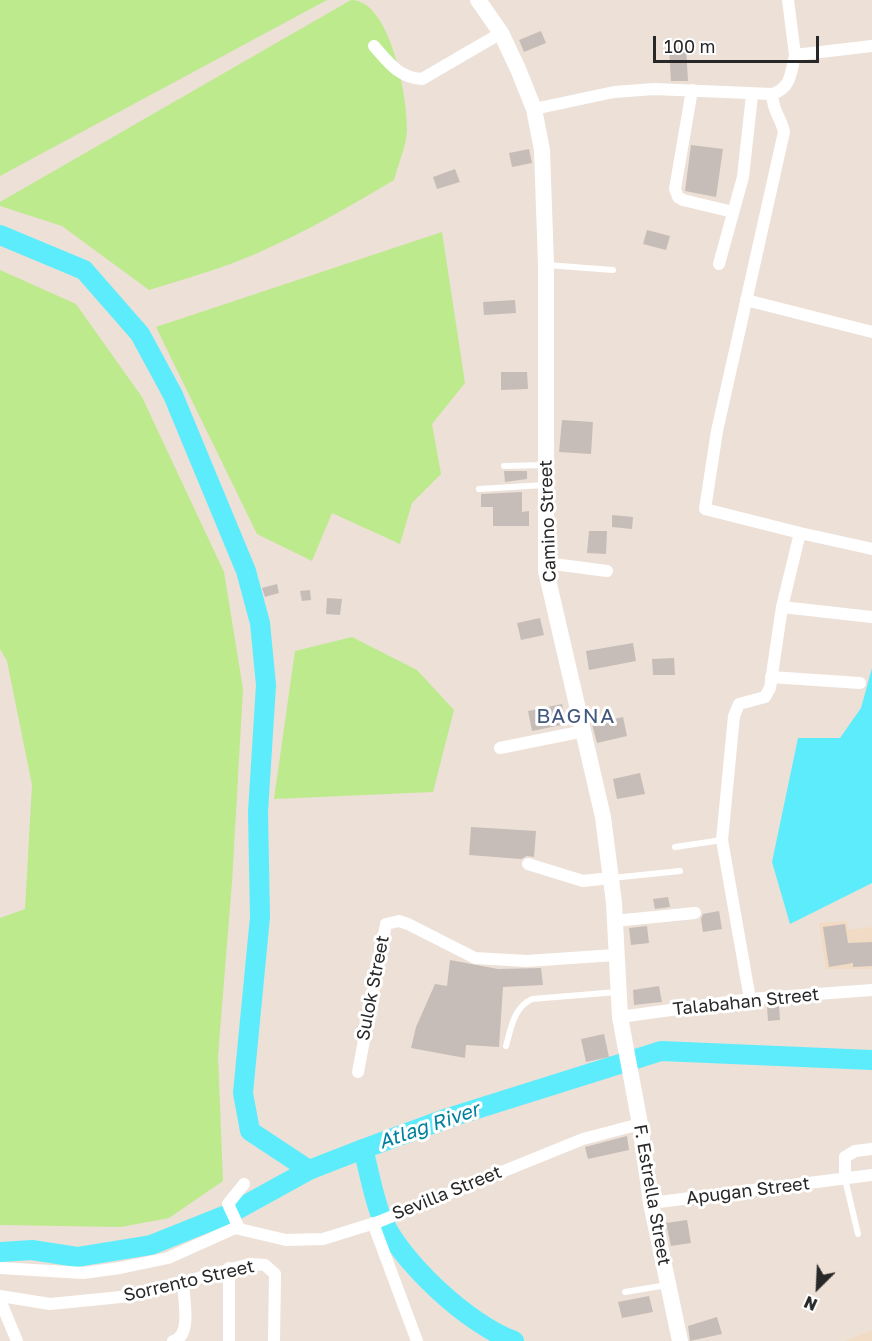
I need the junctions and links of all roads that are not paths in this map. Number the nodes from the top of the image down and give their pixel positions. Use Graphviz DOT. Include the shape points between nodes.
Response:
graph roads {
  1 [pos="478,0"];
  2 [pos="788,0"];
  3 [pos="501,33"];
  4 [pos="374,46"];
  5 [pos="872,46"];
  6 [pos="795,55"];
  7 [pos="692,90"];
  8 [pos="772,94"];
  9 [pos="752,95"];
  10 [pos="534,109"];
  11 [pos="733,212"];
  12 [pos="719,264"];
  13 [pos="546,266"];
  14 [pos="613,270"];
  15 [pos="746,300"];
  16 [pos="872,332"];
  17 [pos="545,465"];
  18 [pos="504,466"];
  19 [pos="546,485"];
  20 [pos="479,489"];
  21 [pos="800,533"];
  22 [pos="872,549"];
  23 [pos="546,563"];
  24 [pos="607,571"];
  25 [pos="782,607"];
  26 [pos="872,617"];
  27 [pos="771,677"];
  28 [pos="860,682"];
  29 [pos="584,730"];
  30 [pos="500,748"];
  31 [pos="722,840"];
  32 [pos="675,847"];
  33 [pos="528,864"];
  34 [pos="680,871"];
  35 [pos="611,878"];
  36 [pos="694,913"];
  37 [pos="614,921"];
  38 [pos="615,955"];
  39 [pos="872,990"];
  40 [pos="618,992"];
  41 [pos="750,999"];
  42 [pos="621,1017"];
  43 [pos="506,1046"];
  44 [pos="626,1049"];
  45 [pos="357,1072"];
  46 [pos="640,1124"];
  47 [pos="872,1149"];
  48 [pos="872,1175"];
  49 [pos="845,1178"];
  50 [pos="244,1184"];
  51 [pos="651,1203"];
  52 [pos="380,1220"];
  53 [pos="238,1226"];
  54 [pos="858,1234"];
  55 [pos="0,1268"];
  56 [pos="229,1268"];
  57 [pos="183,1281"];
  58 [pos="668,1285"];
  59 [pos="625,1292"];
  60 [pos="0,1296"];
  61 [pos="0,1300"];
  62 [pos="17,1341"];
  63 [pos="173,1341"];
  64 [pos="229,1341"];
  65 [pos="274,1341"];
  66 [pos="417,1341"];
  67 [pos="680,1341"];
  1 -- 3 [label="main road, Camino Street"];
  2 -- 6 [label="street"];
  3 -- 4 [label="street" via="422,79 396,71"];
  3 -- 10 [label="main road, Camino Street"];
  5 -- 6 [label="street"];
  6 -- 8 [label="street" via="789,83"];
  7 -- 9 [label="street"];
  7 -- 10 [label="street" via="614,92"];
  7 -- 11 [label="street" via="675,189 683,200"];
  8 -- 9 [label="street"];
  8 -- 15 [label="street" via="773,109 784,132"];
  9 -- 11 [label="street" via="743,177"];
  10 -- 13 [label="main road, Camino Street" via="542,150"];
  11 -- 12 [label="street"];
  13 -- 14 [label="lane"];
  13 -- 17 [label="main road, Camino Street"];
  15 -- 16 [label="street"];
  15 -- 21 [label="street" via="717,431 705,508"];
  17 -- 18 [label="lane"];
  17 -- 19 [label="main road, Camino Street"];
  19 -- 20 [label="lane"];
  19 -- 23 [label="main road, Camino Street"];
  21 -- 22 [label="street"];
  21 -- 25 [label="street"];
  23 -- 24 [label="street"];
  23 -- 29 [label="main road, Camino Street"];
  25 -- 26 [label="street"];
  25 -- 27 [label="street"];
  27 -- 28 [label="street"];
  27 -- 31 [label="street" via="771,688 765,697 739,704 734,716"];
  29 -- 30 [label="street"];
  29 -- 35 [label="main road, Camino Street" via="603,817"];
  31 -- 32 [label="lane"];
  31 -- 41 [label="street"];
  33 -- 35 [label="street" via="583,881"];
  34 -- 35 [label="lane"];
  35 -- 37 [label="main road, Camino Street"];
  36 -- 37 [label="street"];
  37 -- 38 [label="main road, Camino Street"];
  38 -- 40 [label="main road, Camino Street"];
  38 -- 45 [label="street, Sulok Street" via="527,961 475,958 408,924 386,924"];
  39 -- 41 [label="street, Talabahan Street"];
  40 -- 42 [label="main road, Camino Street"];
  40 -- 43 [label="lane" via="525,1002 516,1015"];
  41 -- 42 [label="street, Talabahan Street"];
  42 -- 44 [label="main road, Camino Street"];
  44 -- 46 [label="main road, F. Estrella Street"];
  46 -- 51 [label="main road, F. Estrella Street"];
  46 -- 52 [label="street, Sevilla Street" via="582,1139"];
  47 -- 49 [label="street" via="845,1157"];
  48 -- 49 [label="street, Apugan Street"];
  49 -- 51 [label="street, Apugan Street"];
  49 -- 54 [label="lane"];
  50 -- 53 [label="street" via="231,1197 228,1207"];
  51 -- 58 [label="main road, F. Estrella Street"];
  52 -- 53 [label="street" via="323,1239 301,1241"];
  52 -- 66 [label="street, Sevilla Street"];
  53 -- 55 [label="street" via="168,1258 120,1268 82,1274"];
  56 -- 57 [label="street, Sorrento Street"];
  56 -- 64 [label="street"];
  56 -- 65 [label="street, Sorrento Street" via="250,1264 270,1267 276,1281"];
  57 -- 60 [label="street, Sorrento Street" via="131,1296 50,1304"];
  57 -- 63 [label="street" via="185,1328 182,1336"];
  58 -- 59 [label="lane"];
  58 -- 67 [label="main road, F. Estrella Street"];
  61 -- 62 [label="street"];
}
